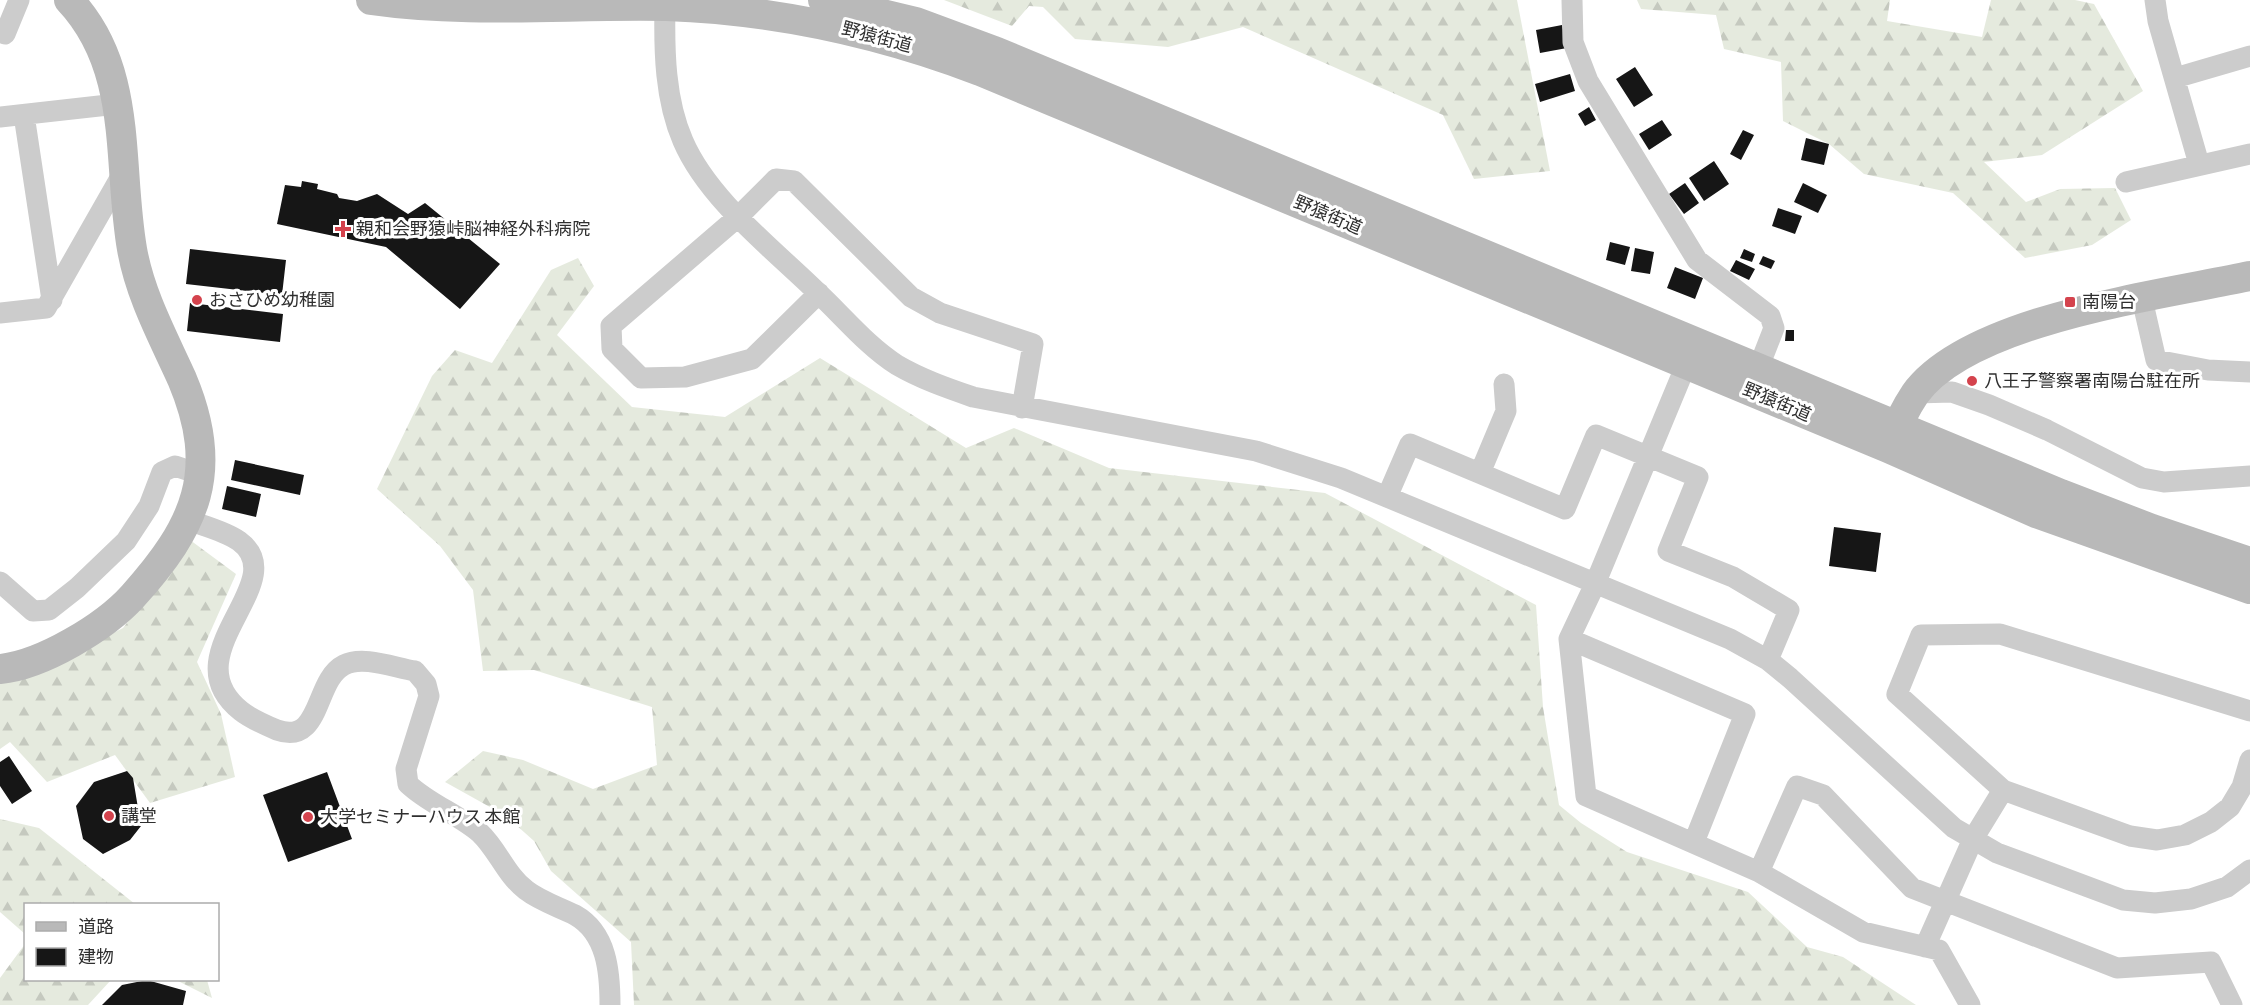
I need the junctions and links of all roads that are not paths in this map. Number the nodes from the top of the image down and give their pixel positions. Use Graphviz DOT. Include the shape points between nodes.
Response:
graph roads {
  1 [pos="19,0"];
  2 [pos="69,0"];
  3 [pos="371,0"];
  4 [pos="823,0"];
  5 [pos="1572,0"];
  6 [pos="2155,0"];
  7 [pos="664,6"];
  8 [pos="0,33"];
  9 [pos="2250,56"];
  10 [pos="2175,78"];
  11 [pos="117,104"];
  12 [pos="24,115"];
  13 [pos="0,117"];
  14 [pos="2250,154"];
  15 [pos="2199,164"];
  16 [pos="123,173"];
  17 [pos="2126,182"];
  18 [pos="739,216"];
  19 [pos="2250,276"];
  20 [pos="819,293"];
  21 [pos="2142,299"];
  22 [pos="52,300"];
  23 [pos="0,314"];
  24 [pos="1686,365"];
  25 [pos="1758,369"];
  26 [pos="2250,372"];
  27 [pos="1504,384"];
  28 [pos="1916,393"];
  29 [pos="1022,408"];
  30 [pos="1893,436"];
  31 [pos="1648,456"];
  32 [pos="1480,473"];
  33 [pos="202,475"];
  34 [pos="2250,476"];
  35 [pos="1387,497"];
  36 [pos="188,520"];
  37 [pos="2250,562"];
  38 [pos="0,582"];
  39 [pos="1595,584"];
  40 [pos="2250,589"];
  41 [pos="1569,639"];
  42 [pos="1768,660"];
  43 [pos="0,669"];
  44 [pos="2250,711"];
  45 [pos="2250,760"];
  46 [pos="2002,790"];
  47 [pos="1972,839"];
  48 [pos="1694,842"];
  49 [pos="2250,870"];
  50 [pos="1759,872"];
  51 [pos="1947,902"];
  52 [pos="1925,947"];
  53 [pos="610,1005"];
  54 [pos="1970,1005"];
  55 [pos="2232,1005"];
  1 -- 8 [label="street" via="5,34"];
  2 -- 11 [label="main road" via="98,39 109,63"];
  3 -- 7 [label="main road, 野猿街道" via="465,7"];
  4 -- 25 [label="main road, 野猿街道" via="916,22 997,52"];
  5 -- 25 [label="street" via="1573,42 1588,81 1696,260 1770,316 1774,328"];
  6 -- 10 [label="street"];
  7 -- 18 [label="street" via="668,82 683,142 700,172"];
  7 -- 24 [label="main road, 野猿街道" via="813,21 938,55"];
  9 -- 10 [label="street"];
  10 -- 15 [label="street"];
  11 -- 12 [label="street"];
  11 -- 16 [label="main road"];
  12 -- 13 [label="street"];
  12 -- 22 [label="street"];
  14 -- 15 [label="street"];
  15 -- 17 [label="street"];
  16 -- 22 [label="street"];
  16 -- 33 [label="main road" via="140,281 193,411 200,439"];
  18 -- 20 [label="street"];
  18 -- 20 [label="street" via="611,326 612,349 641,378 685,377 752,359"];
  18 -- 29 [label="street" via="776,179 794,181 911,297 940,313 1033,344"];
  19 -- 21 [label="main road"];
  20 -- 29 [label="street" via="867,343 897,364 932,383"];
  21 -- 26 [label="street" via="2156,360 2208,370"];
  21 -- 28 [label="main road" via="2045,320 1997,337 1953,361"];
  22 -- 23 [label="street" via="46,308"];
  24 -- 30 [label="main road, 野猿街道"];
  24 -- 31 [label="street"];
  25 -- 30 [label="main road, 野猿街道"];
  27 -- 32 [label="street" via="1506,411"];
  28 -- 30 [label="main road"];
  28 -- 34 [label="street" via="1952,393 1989,405 2142,478 2164,482"];
  29 -- 35 [label="street" via="1256,451 1341,477"];
  30 -- 37 [label="main road, 野猿街道"];
  30 -- 40 [label="main road, 野猿街道" via="2036,513"];
  31 -- 32 [label="street" via="1596,435 1565,509"];
  31 -- 39 [label="street"];
  31 -- 42 [label="street" via="1698,477 1668,551 1733,577 1789,610"];
  32 -- 35 [label="street" via="1410,444"];
  33 -- 36 [label="main road"];
  33 -- 38 [label="street" via="175,466 162,472 149,506 126,541 48,610 33,611"];
  35 -- 39 [label="street"];
  36 -- 43 [label="main road" via="161,565 127,603 93,630 51,653"];
  36 -- 53 [label="street" via="238,540 250,552 255,565 253,581 218,655 217,671 225,691 240,711 289,734 302,730 310,721 331,678 342,666 356,661 415,671 426,684 429,696 406,769 408,784 478,831 494,846 525,890 578,917 595,933 606,954"];
  39 -- 41 [label="street"];
  39 -- 42 [label="street" via="1730,639"];
  41 -- 48 [label="street" via="1586,796"];
  41 -- 48 [label="street" via="1745,714"];
  42 -- 47 [label="street" via="1954,828"];
  44 -- 46 [label="street" via="2000,634 1921,635 1897,694"];
  45 -- 46 [label="street" via="2242,787 2230,807 2185,835 2157,840 2130,836"];
  46 -- 47 [label="street"];
  47 -- 49 [label="street" via="1997,853 2124,900 2154,903 2191,899 2227,888"];
  47 -- 51 [label="street"];
  48 -- 50 [label="street"];
  50 -- 51 [label="street" via="1797,786 1824,795 1912,888"];
  50 -- 52 [label="street" via="1863,932"];
  51 -- 52 [label="street"];
  51 -- 55 [label="street" via="2117,968 2211,962"];
  52 -- 54 [label="street" via="1939,950"];
}
